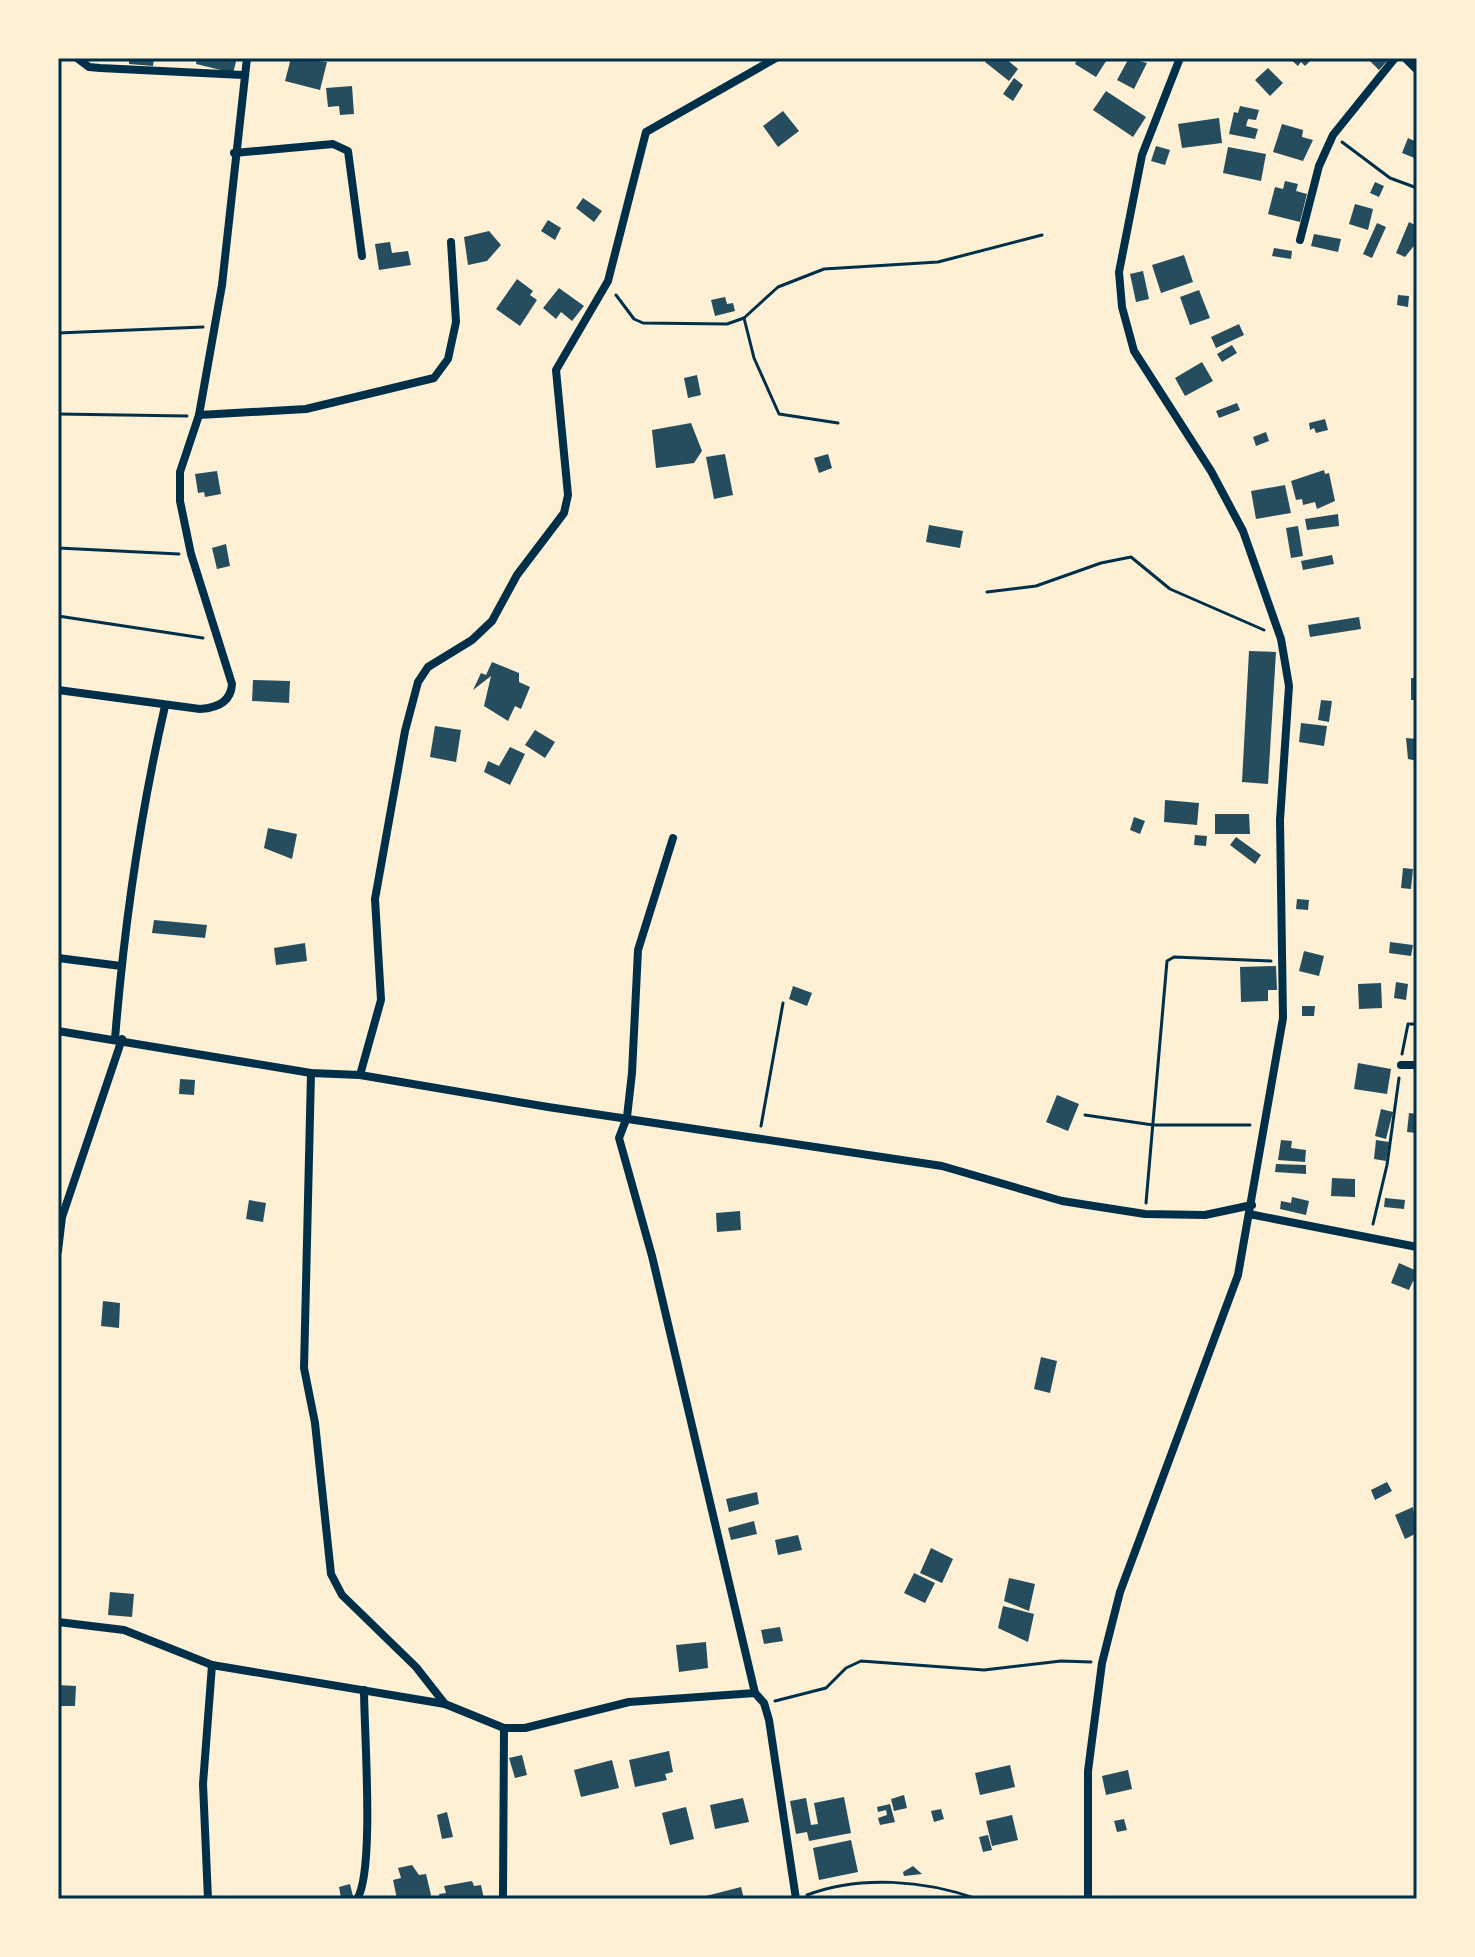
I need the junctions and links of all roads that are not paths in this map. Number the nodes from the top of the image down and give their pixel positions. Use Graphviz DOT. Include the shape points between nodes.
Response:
graph roads {
  1 [pos="77,58"];
  2 [pos="247,58"];
  3 [pos="776,58"];
  4 [pos="1180,58"];
  5 [pos="1395,58"];
  6 [pos="1405,58"];
  7 [pos="1417,70"];
  8 [pos="243,75"];
  9 [pos="234,153"];
  10 [pos="1300,240"];
  11 [pos="451,242"];
  12 [pos="362,256"];
  13 [pos="199,415"];
  14 [pos="58,690"];
  15 [pos="165,706"];
  16 [pos="673,838"];
  17 [pos="58,958"];
  18 [pos="121,966"];
  19 [pos="58,1031"];
  20 [pos="119,1039"];
  21 [pos="1401,1065"];
  22 [pos="1417,1065"];
  23 [pos="311,1073"];
  24 [pos="360,1075"];
  25 [pos="627,1117"];
  26 [pos="1251,1210"];
  27 [pos="1417,1247"];
  28 [pos="58,1251"];
  29 [pos="58,1622"];
  30 [pos="212,1665"];
  31 [pos="364,1690"];
  32 [pos="755,1693"];
  33 [pos="445,1704"];
  34 [pos="504,1728"];
  35 [pos="208,1899"];
  36 [pos="357,1899"];
  37 [pos="503,1899"];
  38 [pos="796,1899"];
  39 [pos="1088,1899"];
  1 -- 8 [label="street" via="89,67"];
  2 -- 8 [label="street"];
  3 -- 24 [label="street" via="646,132 608,281 556,370 568,495 564,513 517,575 492,621 428,667 418,682 375,899 381,1000"];
  4 -- 26 [label="street" via="1142,155 1119,272 1134,351 1243,531 1281,639 1289,686 1280,820 1283,1018"];
  5 -- 10 [label="street" via="1333,135 1319,166"];
  6 -- 7 [label="street"];
  8 -- 9 [label="street"];
  9 -- 12 [label="street" via="333,144 348,151"];
  9 -- 13 [label="street" via="226,257"];
  11 -- 13 [label="street" via="456,322 448,359 434,378 306,409"];
  13 -- 15 [label="street" via="180,472 180,501 232,684 228,698 212,708"];
  14 -- 15 [label="street"];
  15 -- 18 [label="street" via="148,782"];
  16 -- 25 [label="street" via="638,950"];
  17 -- 18 [label="street"];
  18 -- 20 [label="street"];
  19 -- 20 [label="street"];
  20 -- 23 [label="street"];
  20 -- 28 [label="street" via="62,1217"];
  21 -- 22 [label="street"];
  23 -- 24 [label="street"];
  23 -- 33 [label="street" via="304,1368 331,1574 342,1595 416,1667"];
  24 -- 25 [label="street"];
  25 -- 26 [label="street" via="942,1166 1062,1201 1145,1214"];
  25 -- 32 [label="street" via="619,1138"];
  26 -- 27 [label="street"];
  26 -- 39 [label="street" via="1238,1275 1120,1592 1102,1663 1088,1771"];
  29 -- 30 [label="street" via="124,1630"];
  30 -- 31 [label="street"];
  30 -- 35 [label="street" via="203,1784"];
  31 -- 33 [label="street"];
  31 -- 36 [label="street" via="364,1885"];
  32 -- 34 [label="street" via="629,1702 525,1728"];
  32 -- 38 [label="street" via="764,1703"];
  33 -- 34 [label="street"];
  34 -- 37 [label="street"];
}
